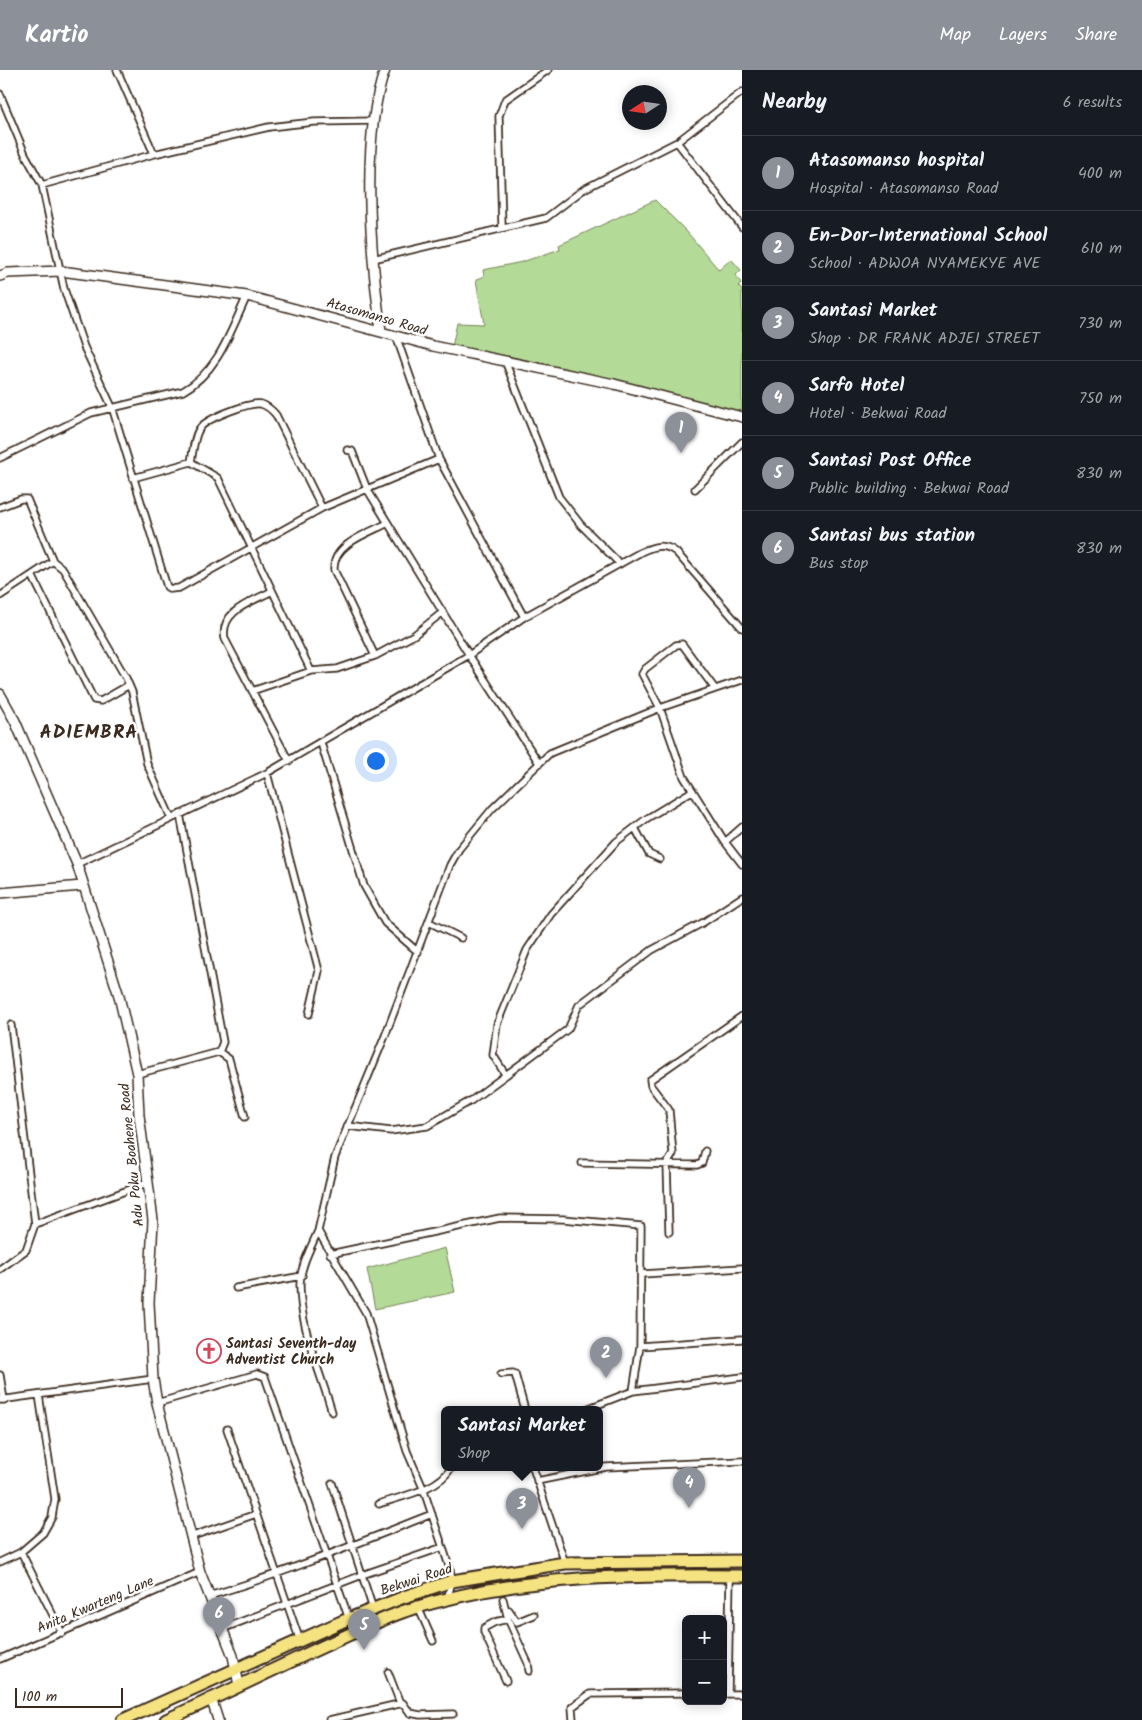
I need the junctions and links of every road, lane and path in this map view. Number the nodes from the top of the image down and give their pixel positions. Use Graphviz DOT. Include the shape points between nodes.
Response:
graph roads {
  1 [pos="117,70"];
  2 [pos="385,70"];
  3 [pos="548,70"];
  4 [pos="742,92"];
  5 [pos="0,94"];
  6 [pos="374,121"];
  7 [pos="677,142"];
  8 [pos="154,154"];
  9 [pos="42,186"];
  10 [pos="502,227"];
  11 [pos="742,227"];
  12 [pos="373,259"];
  13 [pos="61,271"];
  14 [pos="0,276"];
  15 [pos="247,296"];
  16 [pos="381,331"];
  17 [pos="396,336"];
  18 [pos="505,361"];
  19 [pos="112,407"];
  20 [pos="742,417"];
  21 [pos="742,442"];
  22 [pos="347,450"];
  23 [pos="0,458"];
  24 [pos="439,459"];
  25 [pos="191,462"];
  26 [pos="134,478"];
  27 [pos="367,489"];
  28 [pos="695,489"];
  29 [pos="0,507"];
  30 [pos="322,508"];
  31 [pos="388,523"];
  32 [pos="253,548"];
  33 [pos="53,561"];
  34 [pos="620,564"];
  35 [pos="32,575"];
  36 [pos="272,591"];
  37 [pos="0,596"];
  38 [pos="443,612"];
  39 [pos="524,617"];
  40 [pos="742,628"];
  41 [pos="469,655"];
  42 [pos="374,656"];
  43 [pos="311,671"];
  44 [pos="742,680"];
  45 [pos="129,685"];
  46 [pos="715,689"];
  47 [pos="252,691"];
  48 [pos="0,694"];
  49 [pos="660,708"];
  50 [pos="321,743"];
  51 [pos="289,761"];
  52 [pos="539,762"];
  53 [pos="267,773"];
  54 [pos="692,791"];
  55 [pos="180,814"];
  56 [pos="171,818"];
  57 [pos="742,827"];
  58 [pos="635,828"];
  59 [pos="725,842"];
  60 [pos="660,860"];
  61 [pos="77,864"];
  62 [pos="742,864"];
  63 [pos="82,886"];
  64 [pos="0,892"];
  65 [pos="742,897"];
  66 [pos="429,922"];
  67 [pos="461,938"];
  68 [pos="418,952"];
  69 [pos="309,1014"];
  70 [pos="742,1016"];
  71 [pos="11,1025"];
  72 [pos="219,1052"];
  73 [pos="137,1074"];
  74 [pos="505,1074"];
  75 [pos="245,1117"];
  76 [pos="347,1126"];
  77 [pos="705,1151"];
  78 [pos="582,1163"];
  79 [pos="667,1164"];
  80 [pos="147,1183"];
  81 [pos="35,1224"];
  82 [pos="318,1231"];
  83 [pos="669,1232"];
  84 [pos="330,1254"];
  85 [pos="742,1268"];
  86 [pos="0,1269"];
  87 [pos="642,1274"];
  88 [pos="302,1276"];
  89 [pos="236,1288"];
  90 [pos="742,1339"];
  91 [pos="640,1346"];
  92 [pos="501,1374"];
  93 [pos="0,1375"];
  94 [pos="742,1377"];
  95 [pos="153,1378"];
  96 [pos="633,1391"];
  97 [pos="39,1395"];
  98 [pos="2,1400"];
  99 [pos="158,1403"];
  100 [pos="524,1406"];
  101 [pos="594,1406"];
  102 [pos="332,1412"];
  103 [pos="227,1429"];
  104 [pos="742,1461"];
  105 [pos="603,1468"];
  106 [pos="449,1471"];
  107 [pos="534,1471"];
  108 [pos="586,1471"];
  109 [pos="537,1481"];
  110 [pos="332,1484"];
  111 [pos="423,1488"];
  112 [pos="379,1504"];
  113 [pos="256,1514"];
  114 [pos="432,1514"];
  115 [pos="190,1538"];
  116 [pos="352,1546"];
  117 [pos="443,1547"];
  118 [pos="21,1552"];
  119 [pos="327,1554"];
  120 [pos="742,1561"];
  121 [pos="0,1562"];
  122 [pos="565,1563"];
  123 [pos="200,1572"];
  124 [pos="277,1574"];
  125 [pos="362,1575"];
  126 [pos="730,1576"];
  127 [pos="742,1576"];
  128 [pos="452,1582"];
  129 [pos="337,1585"];
  130 [pos="501,1594"];
  131 [pos="209,1596"];
  132 [pos="447,1600"];
  133 [pos="287,1605"];
  134 [pos="418,1608"];
  135 [pos="373,1609"];
  136 [pos="534,1615"];
  137 [pos="349,1619"];
  138 [pos="508,1619"];
  139 [pos="222,1629"];
  140 [pos="62,1632"];
  141 [pos="300,1641"];
  142 [pos="433,1642"];
  143 [pos="0,1659"];
  144 [pos="726,1660"];
  145 [pos="236,1669"];
  146 [pos="529,1671"];
  147 [pos="388,1672"];
  148 [pos="506,1680"];
  149 [pos="239,1685"];
  150 [pos="682,1693"];
  151 [pos="727,1694"];
  152 [pos="742,1694"];
  153 [pos="211,1698"];
  154 [pos="400,1703"];
  155 [pos="453,1714"];
  156 [pos="123,1720"];
  157 [pos="166,1720"];
  158 [pos="218,1720"];
  159 [pos="329,1720"];
  160 [pos="572,1720"];
  1 -- 8 [label="street"];
  2 -- 6 [label="street"];
  3 -- 10 [label="street" via="505,100 499,116"];
  4 -- 7 [label="street"];
  5 -- 9 [label="street"];
  6 -- 8 [label="street" via="269,127"];
  6 -- 12 [label="street" via="371,174"];
  7 -- 10 [label="street" via="584,189 546,218"];
  7 -- 11 [label="street"];
  8 -- 9 [label="street"];
  9 -- 13 [label="street"];
  10 -- 12 [label="street"];
  12 -- 16 [label="street"];
  13 -- 14 [label="street, Atasomanso Road"];
  13 -- 15 [label="street, Atasomanso Road"];
  13 -- 19 [label="street" via="84,347"];
  15 -- 16 [label="street, Atasomanso Road"];
  15 -- 19 [label="street" via="221,352 205,376 193,386"];
  16 -- 17 [label="street, Atasomanso Road"];
  17 -- 18 [label="street, Atasomanso Road"];
  17 -- 24 [label="street"];
  18 -- 20 [label="street, Atasomanso Road" via="614,384"];
  18 -- 34 [label="street" via="559,497 581,525"];
  19 -- 23 [label="street" via="86,415"];
  19 -- 26 [label="street"];
  21 -- 28 [label="street"];
  22 -- 27 [label="street" via="352,451"];
  24 -- 27 [label="street"];
  24 -- 39 [label="street"];
  25 -- 26 [label="street"];
  25 -- 30 [label="street" via="202,425 223,414 256,404 267,406 276,415"];
  25 -- 32 [label="street" via="218,478"];
  26 -- 32 [label="street" via="167,587 179,588"];
  27 -- 30 [label="street"];
  27 -- 31 [label="street"];
  29 -- 33 [label="street" via="27,499"];
  30 -- 32 [label="street"];
  31 -- 38 [label="street"];
  31 -- 42 [label="street" via="345,546 338,552 334,563 334,570"];
  32 -- 36 [label="street"];
  33 -- 35 [label="street"];
  33 -- 45 [label="street" via="63,569"];
  34 -- 39 [label="street"];
  34 -- 40 [label="street" via="652,548 669,547"];
  35 -- 37 [label="street"];
  35 -- 45 [label="street" via="94,700 101,701"];
  36 -- 43 [label="street"];
  36 -- 47 [label="street" via="232,613 224,623 225,639"];
  38 -- 41 [label="street"];
  38 -- 42 [label="street" via="414,635"];
  39 -- 41 [label="street"];
  41 -- 50 [label="street"];
  41 -- 52 [label="street"];
  42 -- 43 [label="street" via="337,669"];
  43 -- 47 [label="street"];
  44 -- 46 [label="street"];
  45 -- 56 [label="street" via="147,764"];
  46 -- 49 [label="street"];
  46 -- 49 [label="street" via="685,646 679,644 643,671 643,677"];
  47 -- 51 [label="street"];
  48 -- 61 [label="street, Adu Poku Boahene Road" via="15,721"];
  49 -- 52 [label="street" via="559,748"];
  49 -- 54 [label="street" via="679,765"];
  50 -- 51 [label="street"];
  50 -- 68 [label="street" via="364,886 385,923"];
  51 -- 53 [label="street"];
  52 -- 66 [label="street" via="492,809 459,849"];
  53 -- 55 [label="street"];
  53 -- 69 [label="street" via="320,974"];
  54 -- 58 [label="street"];
  54 -- 59 [label="street"];
  55 -- 56 [label="street"];
  55 -- 72 [label="street" via="223,1042"];
  56 -- 61 [label="street"];
  57 -- 59 [label="street"];
  58 -- 60 [label="street" via="649,854"];
  58 -- 74 [label="street" via="616,842 577,883 551,914 528,950 497,1024 492,1049 494,1060"];
  59 -- 62 [label="street"];
  61 -- 63 [label="street, Adu Poku Boahene Road"];
  63 -- 64 [label="street"];
  63 -- 73 [label="street, Adu Poku Boahene Road" via="119,996"];
  65 -- 74 [label="street" via="652,950 579,1005 568,1029"];
  66 -- 67 [label="street"];
  66 -- 68 [label="street"];
  68 -- 76 [label="street"];
  70 -- 79 [label="street" via="650,1080 669,1110 673,1154"];
  71 -- 81 [label="street"];
  72 -- 73 [label="street"];
  72 -- 75 [label="street" via="229,1059"];
  73 -- 80 [label="street, Adu Poku Boahene Road"];
  74 -- 76 [label="street" via="472,1100 418,1129 391,1131"];
  76 -- 82 [label="street" via="335,1157"];
  77 -- 79 [label="street" via="700,1165"];
  78 -- 79 [label="street"];
  79 -- 83 [label="street"];
  80 -- 81 [label="street"];
  80 -- 95 [label="street, Adu Poku Boahene Road" via="153,1220 150,1303"];
  81 -- 86 [label="street" via="26,1250"];
  82 -- 84 [label="street"];
  82 -- 88 [label="street"];
  84 -- 87 [label="street" via="500,1218 563,1219 641,1226"];
  84 -- 111 [label="street" via="366,1313 407,1450"];
  85 -- 87 [label="street"];
  87 -- 91 [label="street"];
  88 -- 89 [label="street"];
  88 -- 102 [label="street" via="304,1320"];
  90 -- 91 [label="street"];
  91 -- 96 [label="street"];
  92 -- 100 [label="street" via="515,1374"];
  93 -- 98 [label="street"];
  94 -- 96 [label="street"];
  95 -- 97 [label="street"];
  95 -- 99 [label="street, Adu Poku Boahene Road"];
  96 -- 101 [label="street"];
  97 -- 98 [label="street"];
  97 -- 118 [label="street" via="55,1499 52,1517 43,1533"];
  99 -- 115 [label="street, Adu Poku Boahene Road"];
  99 -- 119 [label="street" via="258,1374 265,1377"];
  103 -- 113 [label="street"];
  104 -- 105 [label="street"];
  106 -- 111 [label="street"];
  107 -- 109 [label="street"];
  108 -- 109 [label="street"];
  109 -- 122 [label="street"];
  110 -- 116 [label="street"];
  111 -- 112 [label="street"];
  111 -- 114 [label="street"];
  113 -- 115 [label="street"];
  113 -- 124 [label="street"];
  114 -- 116 [label="street"];
  114 -- 117 [label="street"];
  115 -- 123 [label="street, Adu Poku Boahene Road"];
  116 -- 119 [label="street"];
  116 -- 125 [label="street"];
  117 -- 125 [label="street"];
  117 -- 128 [label="street"];
  118 -- 121 [label="street"];
  118 -- 140 [label="street"];
  119 -- 124 [label="street"];
  119 -- 129 [label="street"];
  120 -- 122 [label="highway, Bekwai Road"];
  122 -- 128 [label="highway, Bekwai Road"];
  123 -- 131 [label="street, Adu Poku Boahene Road"];
  123 -- 140 [label="street, Anita Kwarteng Lane"];
  124 -- 131 [label="street"];
  124 -- 133 [label="street"];
  125 -- 129 [label="street"];
  125 -- 135 [label="street"];
  126 -- 127 [label="highway, Bekwai Road"];
  126 -- 130 [label="highway, Bekwai Road" via="566,1578"];
  126 -- 144 [label="street"];
  128 -- 132 [label="street"];
  128 -- 135 [label="highway, Bekwai Road"];
  129 -- 133 [label="street"];
  129 -- 137 [label="street"];
  130 -- 132 [label="highway, Bekwai Road"];
  130 -- 136 [label="street" via="516,1622"];
  130 -- 138 [label="street"];
  131 -- 139 [label="street, Adu Poku Boahene Road"];
  132 -- 134 [label="highway, Bekwai Road"];
  133 -- 139 [label="street"];
  133 -- 141 [label="street"];
  134 -- 142 [label="street"];
  134 -- 149 [label="highway, Bekwai Road" via="344,1637"];
  135 -- 137 [label="highway, Bekwai Road"];
  137 -- 141 [label="highway, Bekwai Road"];
  138 -- 146 [label="street"];
  138 -- 148 [label="street" via="484,1628"];
  139 -- 145 [label="street, Adu Poku Boahene Road"];
  140 -- 143 [label="street, Anita Kwarteng Lane"];
  141 -- 145 [label="highway, Bekwai Road"];
  145 -- 149 [label="street, Adu Poku Boahene Road"];
  145 -- 156 [label="highway, Bekwai Road"];
  147 -- 154 [label="street"];
  149 -- 153 [label="highway, Bekwai Road"];
  150 -- 160 [label="street" via="590,1694 572,1707"];
  151 -- 152 [label="street"];
  153 -- 157 [label="highway, Bekwai Road"];
  153 -- 158 [label="street"];
  154 -- 155 [label="street" via="410,1713"];
  154 -- 159 [label="street"];
}
